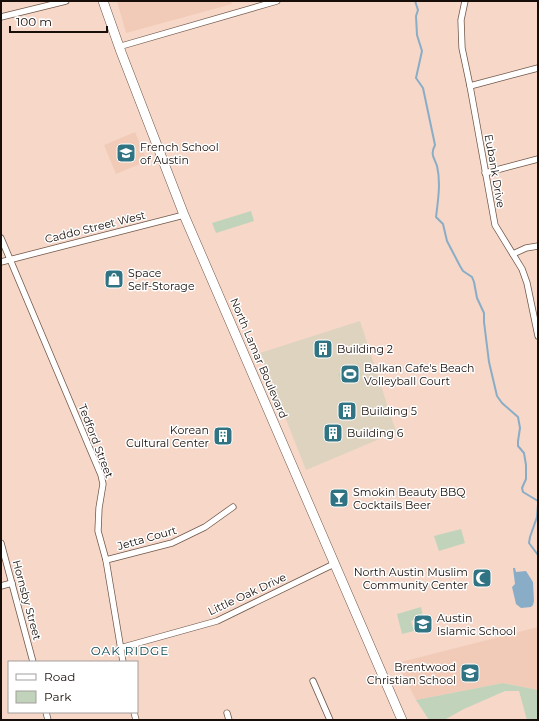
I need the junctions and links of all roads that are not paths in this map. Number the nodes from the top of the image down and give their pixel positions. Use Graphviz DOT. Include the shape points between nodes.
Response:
graph roads {
  1 [pos="66,1"];
  2 [pos="103,1"];
  3 [pos="277,1"];
  4 [pos="465,1"];
  5 [pos="1,17"];
  6 [pos="118,47"];
  7 [pos="538,68"];
  8 [pos="470,86"];
  9 [pos="538,159"];
  10 [pos="485,173"];
  11 [pos="184,215"];
  12 [pos="1,238"];
  13 [pos="538,246"];
  14 [pos="513,254"];
  15 [pos="10,260"];
  16 [pos="1,262"];
  17 [pos="537,325"];
  18 [pos="538,336"];
  19 [pos="233,507"];
  20 [pos="1,543"];
  21 [pos="106,560"];
  22 [pos="334,564"];
  23 [pos="12,583"];
  24 [pos="1,586"];
  25 [pos="120,648"];
  26 [pos="33,661"];
  27 [pos="123,661"];
  28 [pos="313,681"];
  29 [pos="227,713"];
  30 [pos="229,720"];
  31 [pos="330,720"];
  32 [pos="402,720"];
  1 -- 5 [label="street"];
  2 -- 6 [label="main road, North Lamar Boulevard"];
  3 -- 6 [label="street"];
  4 -- 8 [label="street, Eubank Drive" via="461,34"];
  6 -- 11 [label="main road, North Lamar Boulevard"];
  7 -- 8 [label="street"];
  8 -- 10 [label="street, Eubank Drive"];
  9 -- 10 [label="street"];
  10 -- 14 [label="street, Eubank Drive" via="497,231"];
  11 -- 15 [label="street, Caddo Street West"];
  11 -- 22 [label="main road, North Lamar Boulevard"];
  12 -- 15 [label="street, Tedford Street"];
  13 -- 14 [label="street"];
  14 -- 17 [label="street, Eubank Drive" via="527,283"];
  15 -- 16 [label="street, Caddo Street West"];
  15 -- 21 [label="street, Tedford Street" via="101,475 103,484 98,531"];
  17 -- 18 [label="street, Eubank Drive"];
  19 -- 21 [label="street, Jetta Court" via="205,527 172,543"];
  20 -- 23 [label="street, Hornsby Street"];
  21 -- 25 [label="street, Tedford Street"];
  22 -- 25 [label="street, Little Oak Drive" via="217,621"];
  22 -- 32 [label="main road, North Lamar Boulevard"];
  23 -- 24 [label="street"];
  23 -- 26 [label="street, Hornsby Street"];
  25 -- 27 [label="street, Tedford Street"];
  28 -- 31 [label="street"];
  29 -- 30 [label="street"];
}
